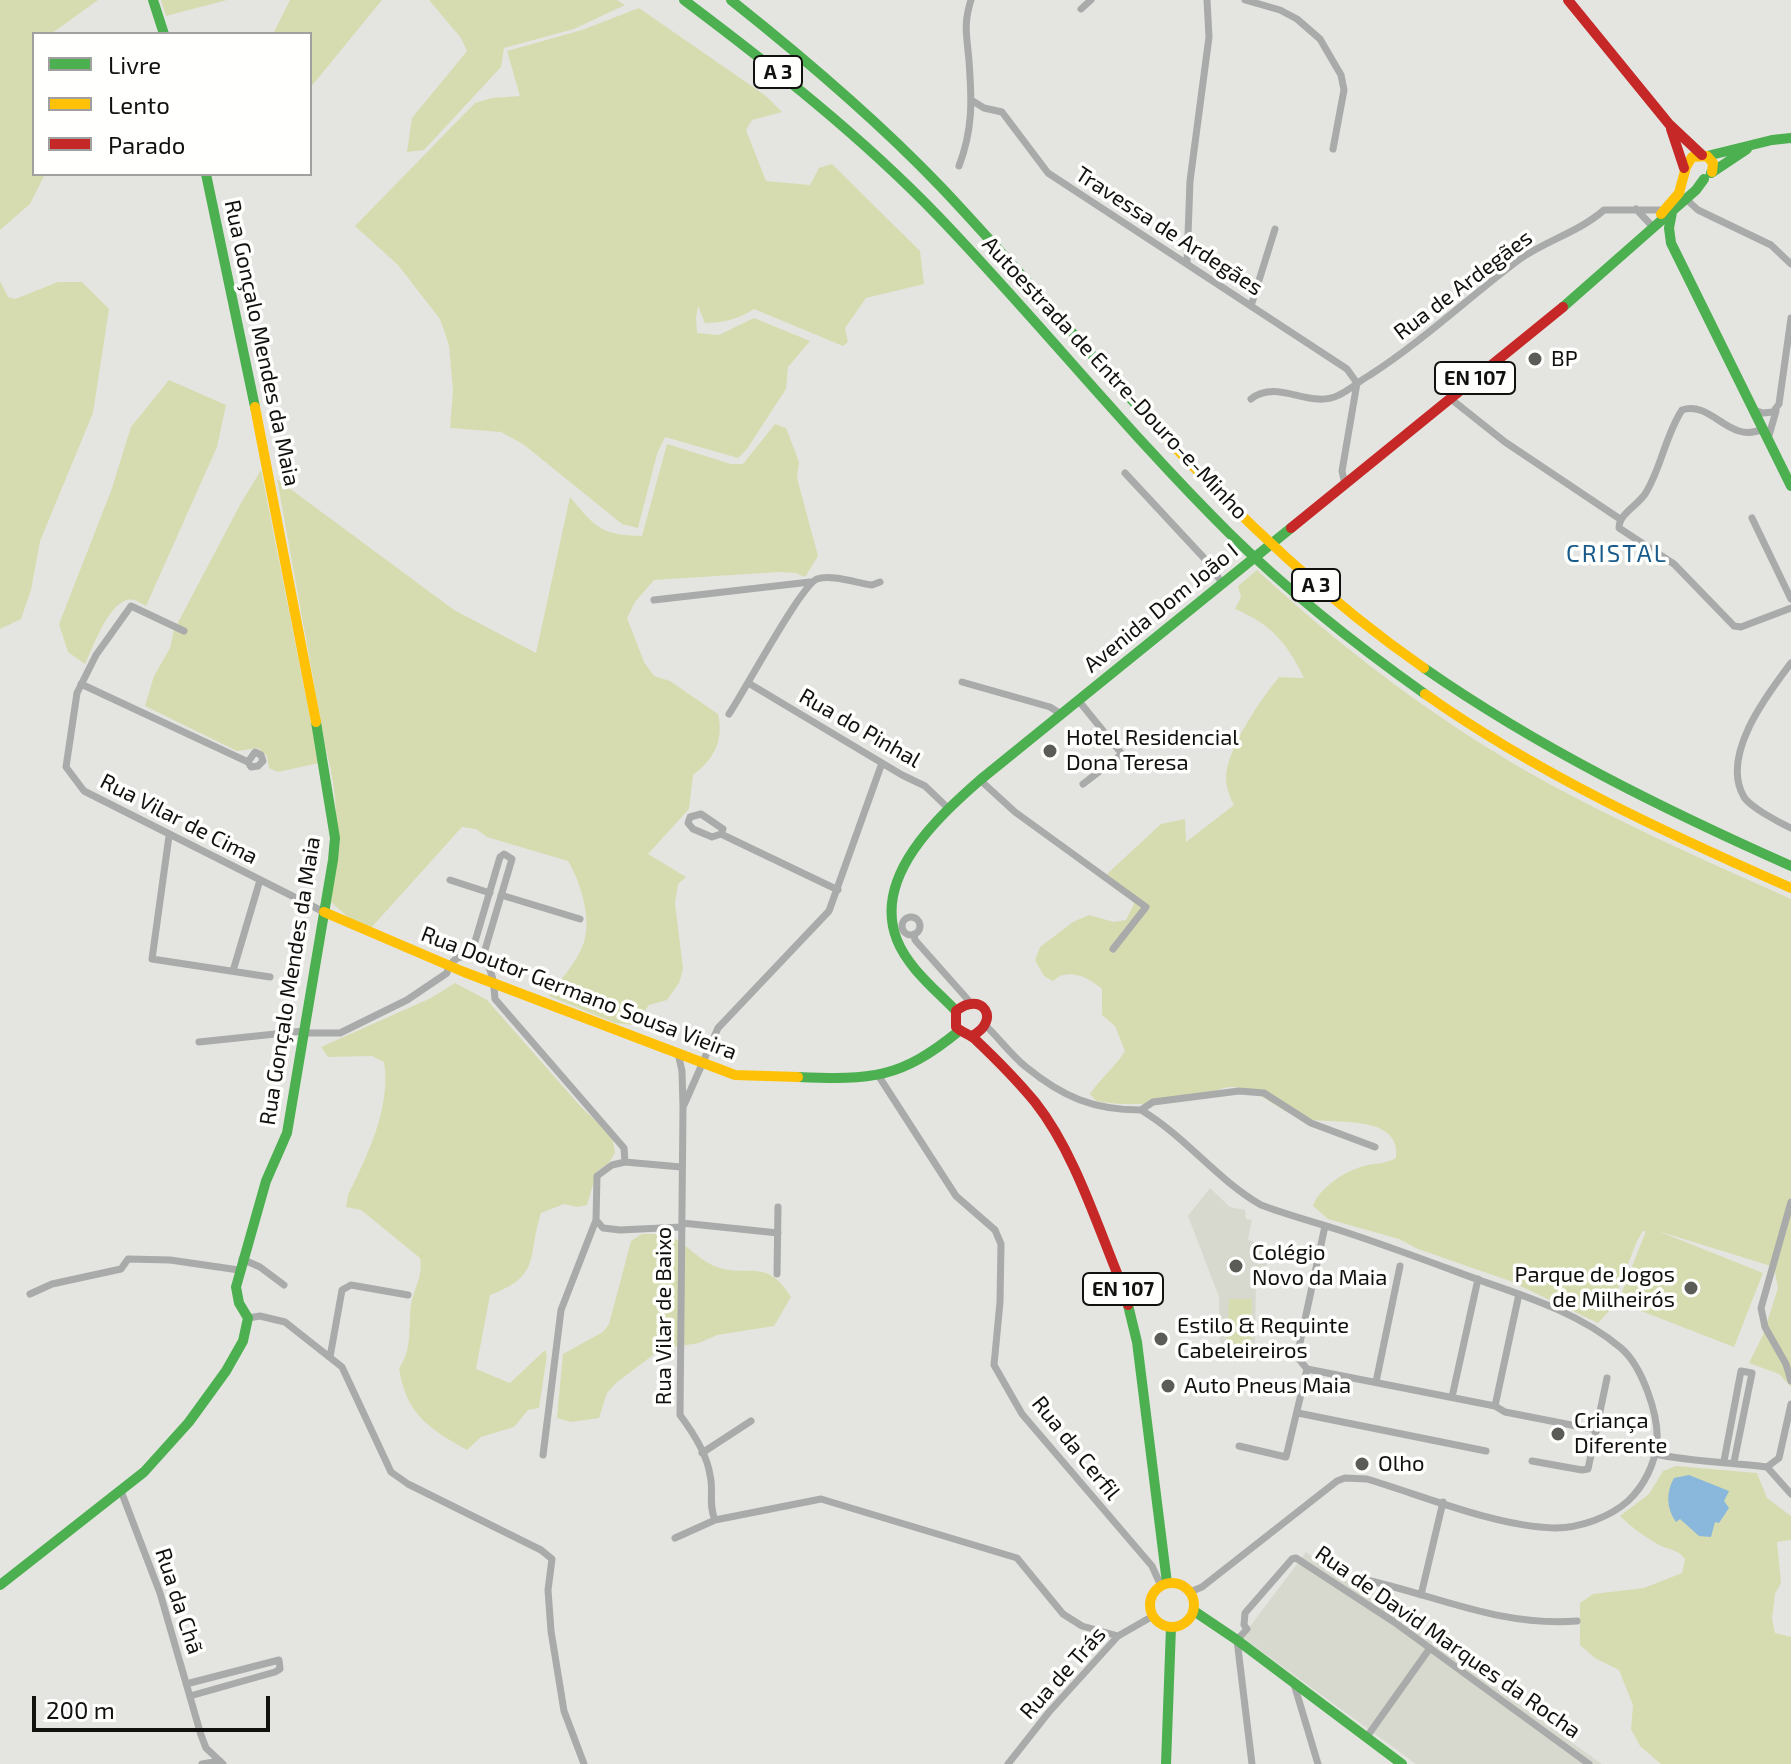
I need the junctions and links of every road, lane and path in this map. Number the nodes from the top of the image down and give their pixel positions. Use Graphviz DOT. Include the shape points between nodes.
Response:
graph roads {
  1 [pos="153,0"];
  2 [pos="684,0"];
  3 [pos="731,0"];
  4 [pos="971,0"];
  5 [pos="1091,0"];
  6 [pos="1207,0"];
  7 [pos="1245,0"];
  8 [pos="1568,0"];
  9 [pos="1081,9"];
  10 [pos="163,32"];
  11 [pos="971,100"];
  12 [pos="1669,124"];
  13 [pos="1791,138"];
  14 [pos="1754,144"];
  15 [pos="1333,149"];
  16 [pos="1705,156"];
  17 [pos="959,166"];
  18 [pos="1684,171"];
  19 [pos="206,176"];
  20 [pos="1708,176"];
  21 [pos="1686,199"];
  22 [pos="1636,209"];
  23 [pos="1668,211"];
  24 [pos="1656,224"];
  25 [pos="1275,229"];
  26 [pos="1671,243"];
  27 [pos="1187,262"];
  28 [pos="1791,264"];
  29 [pos="1251,306"];
  30 [pos="1791,318"];
  31 [pos="1357,383"];
  32 [pos="1251,399"];
  33 [pos="1451,399"];
  34 [pos="1753,410"];
  35 [pos="1775,411"];
  36 [pos="1765,434"];
  37 [pos="1125,473"];
  38 [pos="1345,484"];
  39 [pos="1791,486"];
  40 [pos="1752,518"];
  41 [pos="1620,519"];
  42 [pos="1227,580"];
  43 [pos="810,582"];
  44 [pos="880,582"];
  45 [pos="1791,599"];
  46 [pos="654,600"];
  47 [pos="1791,608"];
  48 [pos="184,631"];
  49 [pos="1791,663"];
  50 [pos="962,682"];
  51 [pos="81,684"];
  52 [pos="750,684"];
  53 [pos="1078,700"];
  54 [pos="729,714"];
  55 [pos="1061,714"];
  56 [pos="248,762"];
  57 [pos="882,763"];
  58 [pos="980,780"];
  59 [pos="1083,784"];
  60 [pos="948,808"];
  61 [pos="1791,828"];
  62 [pos="721,834"];
  63 [pos="169,836"];
  64 [pos="1791,866"];
  65 [pos="260,880"];
  66 [pos="450,880"];
  67 [pos="1791,888"];
  68 [pos="838,890"];
  69 [pos="490,893"];
  70 [pos="501,895"];
  71 [pos="324,912"];
  72 [pos="580,919"];
  73 [pos="914,934"];
  74 [pos="1113,949"];
  75 [pos="471,955"];
  76 [pos="482,960"];
  77 [pos="448,965"];
  78 [pos="233,971"];
  79 [pos="270,977"];
  80 [pos="494,983"];
  81 [pos="970,1002"];
  82 [pos="956,1011"];
  83 [pos="986,1026"];
  84 [pos="959,1031"];
  85 [pos="304,1032"];
  86 [pos="972,1036"];
  87 [pos="199,1042"];
  88 [pos="1003,1042"];
  89 [pos="678,1053"];
  90 [pos="991,1055"];
  91 [pos="701,1064"];
  92 [pos="878,1075"];
  93 [pos="683,1107"];
  94 [pos="1141,1110"];
  95 [pos="1375,1147"];
  96 [pos="625,1162"];
  97 [pos="681,1167"];
  98 [pos="1791,1202"];
  99 [pos="778,1207"];
  100 [pos="596,1220"];
  101 [pos="682,1225"];
  102 [pos="1325,1226"];
  103 [pos="778,1233"];
  104 [pos="240,1265"];
  105 [pos="1400,1266"];
  106 [pos="777,1274"];
  107 [pos="1478,1279"];
  108 [pos="284,1285"];
  109 [pos="30,1294"];
  110 [pos="1519,1294"];
  111 [pos="408,1295"];
  112 [pos="248,1318"];
  113 [pos="330,1357"];
  114 [pos="1307,1369"];
  115 [pos="1607,1378"];
  116 [pos="1791,1381"];
  117 [pos="1376,1382"];
  118 [pos="1452,1397"];
  119 [pos="1791,1404"];
  120 [pos="1495,1406"];
  121 [pos="1298,1413"];
  122 [pos="751,1421"];
  123 [pos="1597,1430"];
  124 [pos="1239,1446"];
  125 [pos="1486,1451"];
  126 [pos="702,1453"];
  127 [pos="1655,1454"];
  128 [pos="543,1455"];
  129 [pos="1532,1461"];
  130 [pos="1724,1461"];
  131 [pos="1734,1462"];
  132 [pos="1767,1467"];
  133 [pos="121,1491"];
  134 [pos="1791,1494"];
  135 [pos="1443,1502"];
  136 [pos="715,1520"];
  137 [pos="675,1538"];
  138 [pos="1362,1579"];
  139 [pos="0,1585"];
  140 [pos="1164,1585"];
  141 [pos="1190,1592"];
  142 [pos="1421,1595"];
  143 [pos="1194,1611"];
  144 [pos="1153,1616"];
  145 [pos="1577,1621"];
  146 [pos="1171,1627"];
  147 [pos="1118,1636"];
  148 [pos="1237,1640"];
  149 [pos="1430,1648"];
  150 [pos="186,1684"];
  151 [pos="1294,1684"];
  152 [pos="190,1696"];
  153 [pos="1366,1738"];
  154 [pos="222,1763"];
  155 [pos="202,1764"];
  156 [pos="584,1764"];
  157 [pos="1008,1764"];
  158 [pos="1166,1764"];
  159 [pos="1252,1764"];
  160 [pos="1318,1764"];
  161 [pos="1402,1764"];
  162 [pos="1589,1764"];
  1 -- 10 [label="main road"];
  2 -- 67 [label="main road, Autoestrada de Entre-Douro-e-Minho / A 3" via="803,91 900,179 1175,479 1347,637 1438,704 1539,767 1649,825"];
  3 -- 64 [label="main road, Autoestrada de Entre-Douro-e-Minho / A 3" via="898,143 1202,478 1340,605 1421,668 1529,738 1657,807"];
  4 -- 11 [label="street" via="964,26"];
  5 -- 9 [label="street"];
  6 -- 27 [label="street" via="1209,37 1190,181"];
  7 -- 15 [label="street" via="1297,19 1320,39 1344,90"];
  8 -- 12 [label="main road"];
  11 -- 17 [label="street" via="969,140"];
  11 -- 27 [label="street, Travessa de Ardegães" via="1002,112 1048,173"];
  12 -- 16 [label="main road"];
  12 -- 18 [label="main road"];
  13 -- 14 [label="main road, EN 107"];
  14 -- 16 [label="main road, EN 107"];
  14 -- 20 [label="main road, EN 107"];
  16 -- 18 [label="main road, EN 107" via="1689,160"];
  16 -- 20 [label="main road" via="1713,163"];
  18 -- 20 [label="main road" via="1690,180"];
  18 -- 23 [label="main road, Avenida Dom João I / EN 107"];
  19 -- 71 [label="main road, Rua Gonçalo Mendes da Maia" via="330,804 335,838"];
  20 -- 21 [label="main road, Avenida Dom João I / EN 107"];
  21 -- 23 [label="main road, Avenida Dom João I / EN 107"];
  21 -- 28 [label="street" via="1771,245"];
  22 -- 23 [label="street, Rua de Ardegães"];
  22 -- 24 [label="street"];
  22 -- 31 [label="street, Rua de Ardegães" via="1604,210 1535,249 1415,345"];
  23 -- 24 [label="main road, Avenida Dom João I / EN 107"];
  23 -- 26 [label="main road"];
  24 -- 26 [label="main road"];
  24 -- 33 [label="main road, Avenida Dom João I / EN 107" via="1598,279"];
  25 -- 29 [label="street"];
  26 -- 34 [label="main road"];
  27 -- 29 [label="street, Travessa de Ardegães"];
  29 -- 31 [label="street, Travessa de Ardegães" via="1343,365"];
  30 -- 35 [label="street"];
  31 -- 32 [label="street, Rua de Ardegães" via="1326,399 1273,391"];
  31 -- 38 [label="street" via="1342,471"];
  33 -- 38 [label="main road, Avenida Dom João I / EN 107"];
  33 -- 41 [label="street"];
  34 -- 35 [label="street"];
  34 -- 36 [label="main road"];
  35 -- 36 [label="street"];
  36 -- 39 [label="main road"];
  36 -- 41 [label="street" via="1743,434 1696,409 1682,410 1647,491"];
  37 -- 42 [label="street"];
  38 -- 42 [label="main road, Avenida Dom João I / EN 107"];
  40 -- 45 [label="street"];
  41 -- 47 [label="street" via="1619,528 1674,564 1734,626"];
  42 -- 53 [label="main road, Avenida Dom João I / EN 107"];
  43 -- 44 [label="street" via="821,577"];
  43 -- 46 [label="street"];
  43 -- 52 [label="street"];
  48 -- 51 [label="street, Rua Vilar de Cima" via="131,606"];
  49 -- 61 [label="street" via="1737,752 1738,781 1746,800"];
  50 -- 55 [label="street"];
  51 -- 56 [label="street"];
  51 -- 63 [label="street, Rua Vilar de Cima" via="66,767 84,791"];
  52 -- 54 [label="street"];
  52 -- 57 [label="street, Rua do Pinhal"];
  53 -- 55 [label="main road, Avenida Dom João I / EN 107"];
  53 -- 59 [label="street" via="1122,754"];
  55 -- 58 [label="main road, Avenida Dom João I / EN 107"];
  57 -- 60 [label="street, Rua do Pinhal" via="925,786"];
  57 -- 68 [label="street, Rua Vilar de Baixo"];
  58 -- 60 [label="main road, Avenida Dom João I / EN 107"];
  58 -- 74 [label="street" via="1015,812 1146,907"];
  60 -- 82 [label="main road, Avenida Dom João I / EN 107" via="903,867 890,913 908,959"];
  62 -- 62 [label="street" via="720,825 701,814 690,817 693,829 712,837"];
  62 -- 68 [label="street"];
  63 -- 65 [label="street, Rua Vilar de Cima"];
  63 -- 78 [label="street" via="152,959"];
  65 -- 71 [label="street, Rua Vilar de Cima"];
  65 -- 78 [label="street"];
  66 -- 69 [label="street"];
  68 -- 91 [label="street, Rua Vilar de Baixo" via="829,911 718,1028"];
  69 -- 70 [label="street" via="504,854 512,859"];
  69 -- 75 [label="street"];
  70 -- 72 [label="street"];
  70 -- 76 [label="street"];
  71 -- 77 [label="main road, Rua Doutor Germano Sousa Vieira"];
  71 -- 85 [label="main road, Rua Gonçalo Mendes da Maia"];
  73 -- 81 [label="street"];
  75 -- 76 [label="street"];
  75 -- 77 [label="street"];
  76 -- 80 [label="street"];
  77 -- 80 [label="main road, Rua Doutor Germano Sousa Vieira"];
  77 -- 85 [label="street" via="447,973 407,1000 340,1033"];
  78 -- 79 [label="street"];
  80 -- 89 [label="main road, Rua Doutor Germano Sousa Vieira"];
  80 -- 96 [label="street" via="495,999 624,1148"];
  81 -- 82 [label="main road"];
  81 -- 83 [label="main road" via="985,1009"];
  82 -- 84 [label="main road"];
  83 -- 86 [label="main road"];
  83 -- 88 [label="street"];
  84 -- 86 [label="main road, EN 107"];
  84 -- 92 [label="main road, Rua Doutor Germano Sousa Vieira" via="928,1056"];
  85 -- 87 [label="street"];
  85 -- 104 [label="main road, Rua Gonçalo Mendes da Maia" via="284,1145 266,1181"];
  86 -- 90 [label="main road, EN 107"];
  88 -- 90 [label="street"];
  88 -- 94 [label="street" via="1026,1067 1078,1101"];
  89 -- 91 [label="main road, Rua Doutor Germano Sousa Vieira"];
  89 -- 93 [label="street, Rua Vilar de Baixo"];
  90 -- 140 [label="main road, EN 107" via="1060,1138 1124,1290 1135,1330"];
  91 -- 92 [label="main road, Rua Doutor Germano Sousa Vieira" via="735,1075"];
  91 -- 93 [label="street, Rua Vilar de Baixo"];
  92 -- 140 [label="street, Rua da Cerfil" via="956,1196 995,1230 1001,1244 994,1365 1022,1414"];
  93 -- 97 [label="street, Rua Vilar de Baixo"];
  94 -- 95 [label="street" via="1153,1102 1239,1091 1264,1093 1311,1123"];
  94 -- 102 [label="street" via="1247,1197"];
  96 -- 97 [label="street"];
  96 -- 100 [label="street" via="597,1176"];
  97 -- 101 [label="street, Rua Vilar de Baixo"];
  98 -- 116 [label="street" via="1761,1308"];
  99 -- 103 [label="street"];
  100 -- 101 [label="street" via="603,1228 620,1230"];
  100 -- 128 [label="street" via="561,1310"];
  101 -- 103 [label="street"];
  101 -- 126 [label="street, Rua Vilar de Baixo" via="680,1415"];
  102 -- 107 [label="street"];
  102 -- 114 [label="street" via="1298,1352"];
  103 -- 106 [label="street"];
  104 -- 108 [label="street" via="260,1267"];
  104 -- 109 [label="street" via="128,1259 121,1269"];
  104 -- 112 [label="main road, Rua Gonçalo Mendes da Maia" via="236,1287"];
  105 -- 117 [label="street"];
  107 -- 110 [label="street"];
  107 -- 118 [label="street"];
  110 -- 120 [label="street"];
  110 -- 127 [label="street" via="1573,1317 1624,1350 1653,1409"];
  111 -- 113 [label="street" via="351,1285 342,1290"];
  112 -- 113 [label="street" via="285,1322"];
  112 -- 133 [label="main road" via="243,1341 217,1384 189,1422"];
  113 -- 156 [label="street" via="342,1367 391,1472 552,1559 547,1604 551,1631 564,1711"];
  114 -- 117 [label="street"];
  114 -- 121 [label="street"];
  115 -- 123 [label="street"];
  117 -- 118 [label="street"];
  118 -- 120 [label="street"];
  119 -- 132 [label="street" via="1779,1458"];
  120 -- 123 [label="street"];
  121 -- 124 [label="street" via="1286,1457"];
  121 -- 125 [label="street"];
  122 -- 126 [label="street"];
  123 -- 129 [label="street" via="1588,1469"];
  126 -- 136 [label="street, Rua Vilar de Baixo"];
  127 -- 130 [label="street"];
  127 -- 135 [label="street" via="1644,1481 1626,1502 1612,1513 1576,1525 1533,1526"];
  130 -- 131 [label="street"];
  130 -- 131 [label="street" via="1741,1371 1752,1373"];
  131 -- 132 [label="street"];
  132 -- 134 [label="street"];
  133 -- 139 [label="main road"];
  133 -- 150 [label="street, Rua da Chã" via="160,1593"];
  135 -- 141 [label="street" via="1367,1479 1345,1478"];
  135 -- 142 [label="street"];
  136 -- 137 [label="street"];
  136 -- 147 [label="street" via="821,1499 1017,1558 1063,1614 1082,1626"];
  138 -- 142 [label="street"];
  140 -- 141 [label="main road" via="1183,1585"];
  140 -- 144 [label="main road" via="1152,1597"];
  141 -- 143 [label="main road"];
  142 -- 145 [label="street" via="1501,1618"];
  143 -- 146 [label="main road" via="1183,1625"];
  143 -- 148 [label="main road"];
  144 -- 146 [label="main road"];
  144 -- 147 [label="street, Rua de Trás"];
  146 -- 158 [label="main road"];
  147 -- 157 [label="street, Rua de Trás"];
  148 -- 149 [label="street, Rua de David Marques da Rocha" via="1247,1629 1245,1613 1296,1558"];
  148 -- 151 [label="main road"];
  148 -- 159 [label="street"];
  149 -- 153 [label="street"];
  149 -- 162 [label="street, Rua de David Marques da Rocha"];
  150 -- 152 [label="street, Rua da Chã"];
  150 -- 152 [label="street" via="279,1660 275,1672"];
  151 -- 153 [label="main road"];
  151 -- 160 [label="street"];
  152 -- 154 [label="street, Rua da Chã" via="206,1748"];
  153 -- 161 [label="main road"];
  154 -- 155 [label="street"];
}
